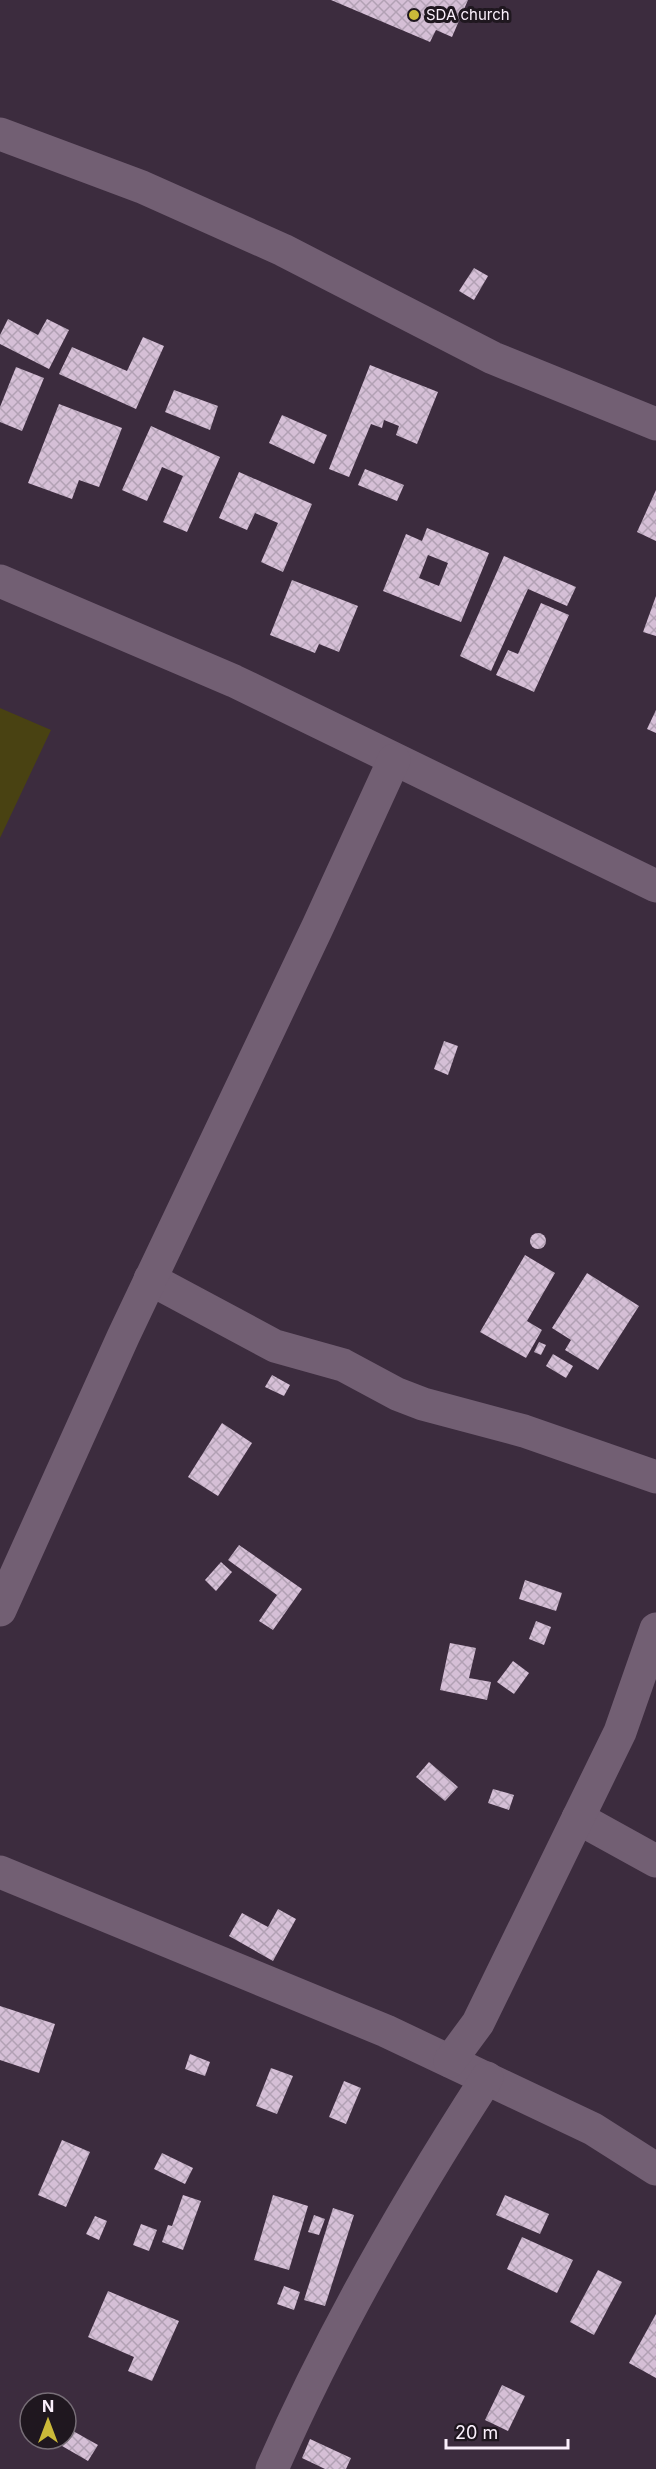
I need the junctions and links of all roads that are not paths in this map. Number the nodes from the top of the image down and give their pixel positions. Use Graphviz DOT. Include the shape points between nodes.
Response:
graph roads {
  1 [pos="0,134"];
  2 [pos="656,424"];
  3 [pos="0,581"];
  4 [pos="394,759"];
  5 [pos="656,886"];
  6 [pos="150,1279"];
  7 [pos="656,1477"];
  8 [pos="0,1610"];
  9 [pos="656,1629"];
  10 [pos="578,1818"];
  11 [pos="656,1860"];
  12 [pos="0,1872"];
  13 [pos="450,2061"];
  14 [pos="487,2078"];
  15 [pos="656,2169"];
  16 [pos="272,2469"];
  1 -- 2 [label="street" via="142,187 283,250 494,358"];
  3 -- 4 [label="street" via="234,681"];
  4 -- 5 [label="street"];
  4 -- 6 [label="street"];
  6 -- 7 [label="street" via="275,1346 343,1365 414,1401 524,1431"];
  6 -- 8 [label="street"];
  9 -- 10 [label="street" via="620,1732"];
  10 -- 11 [label="street"];
  10 -- 13 [label="street" via="478,2023"];
  12 -- 13 [label="street"];
  13 -- 14 [label="street"];
  14 -- 15 [label="street" via="593,2129"];
  14 -- 16 [label="street" via="376,2258"];
}
